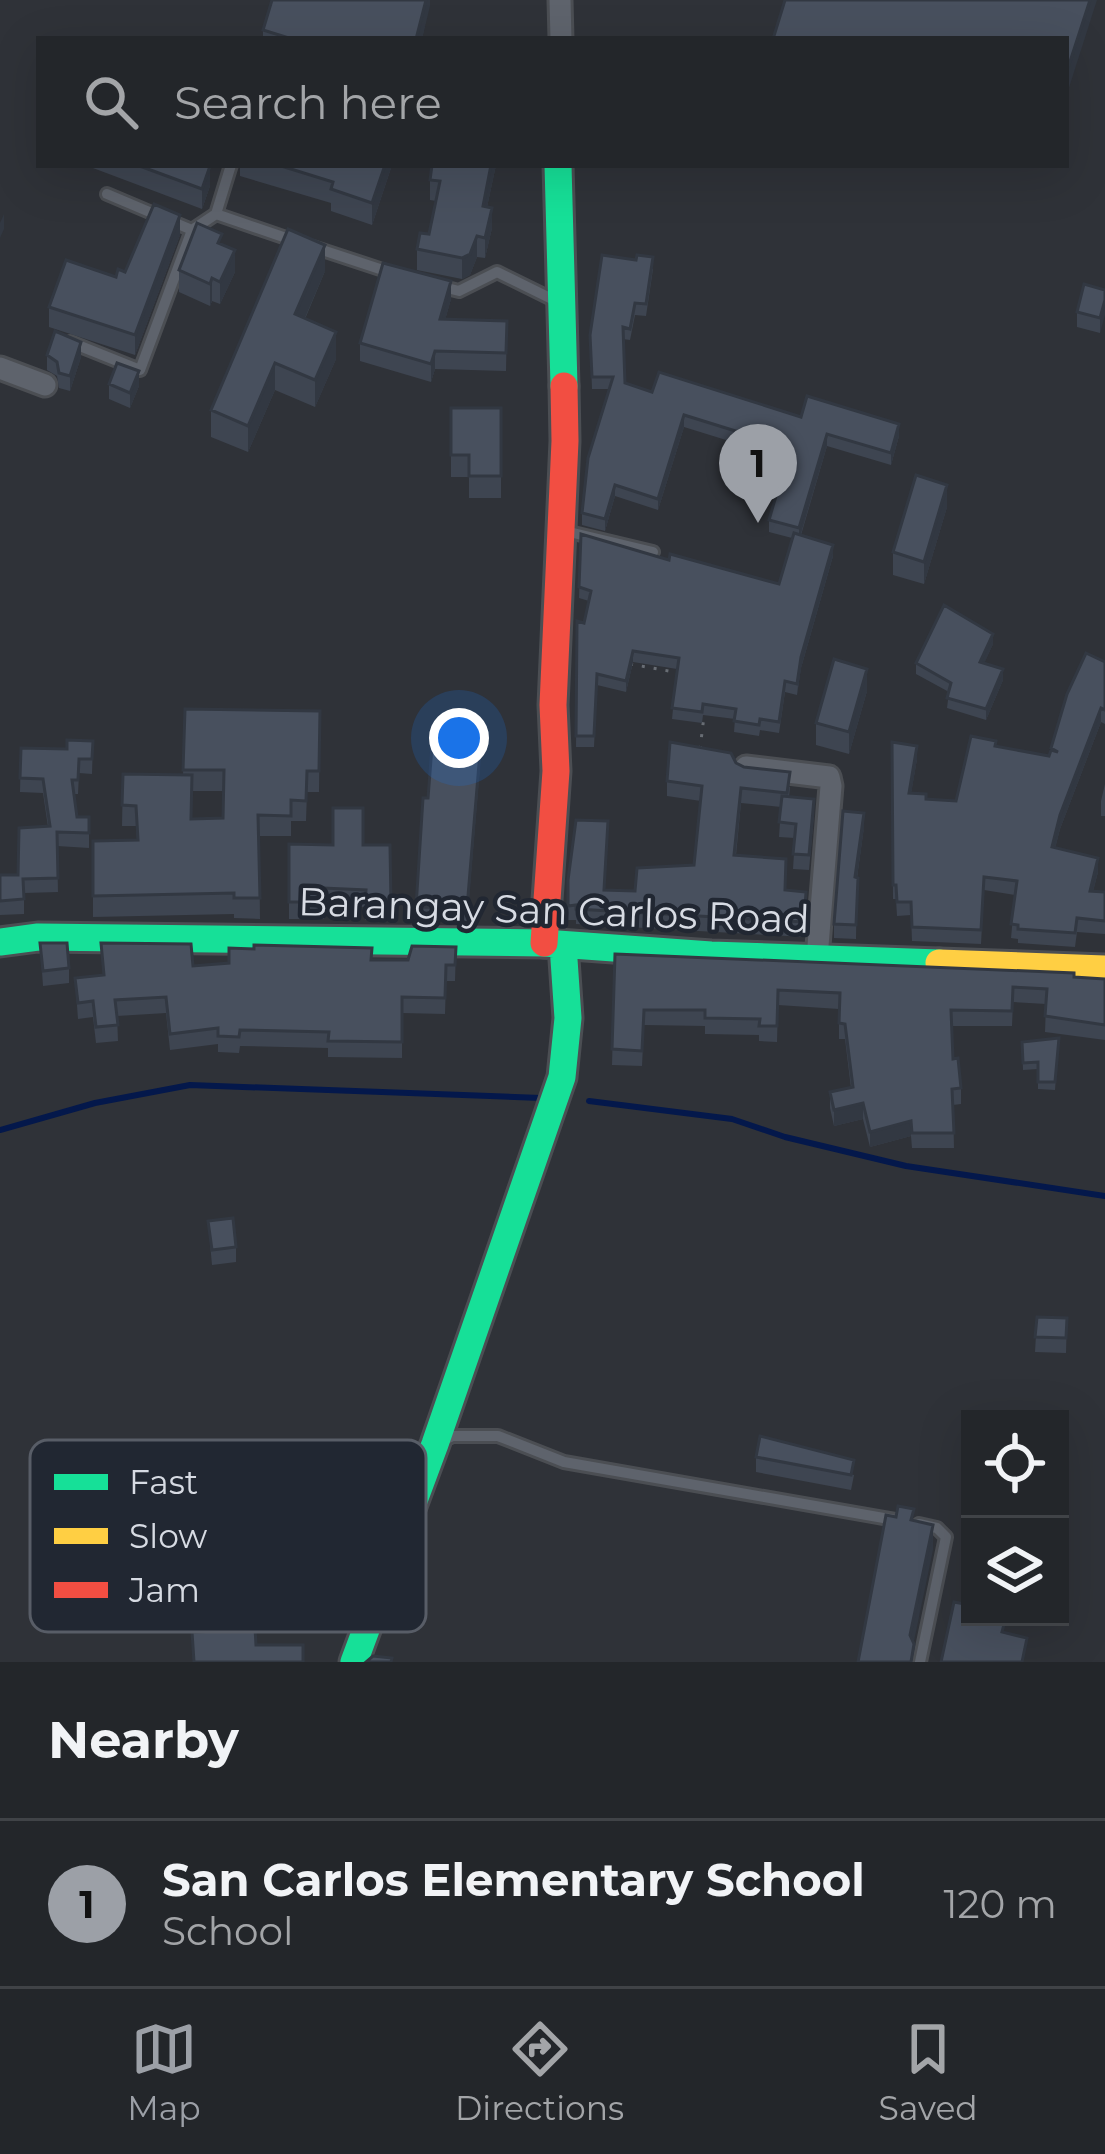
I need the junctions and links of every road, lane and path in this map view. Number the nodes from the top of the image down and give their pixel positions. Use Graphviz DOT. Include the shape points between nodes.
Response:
graph roads {
  1 [pos="560,0"];
  2 [pos="561,36"];
  3 [pos="230,168"];
  4 [pos="558,168"];
  5 [pos="107,194"];
  6 [pos="215,214"];
  7 [pos="192,230"];
  8 [pos="404,277"];
  9 [pos="422,281"];
  10 [pos="561,303"];
  11 [pos="58,337"];
  12 [pos="0,368"];
  13 [pos="45,386"];
  14 [pos="562,530"];
  15 [pos="653,552"];
  16 [pos="625,663"];
  17 [pos="689,674"];
  18 [pos="707,698"];
  19 [pos="699,756"];
  20 [pos="746,767"];
  21 [pos="0,942"];
  22 [pos="554,944"];
  23 [pos="817,958"];
  24 [pos="1105,969"];
  25 [pos="435,1444"];
  26 [pos="426,1468"];
  27 [pos="365,1632"];
  28 [pos="354,1662"];
  29 [pos="920,1662"];
  1 -- 2 [label="street"];
  3 -- 6 [label="lane"];
  4 -- 10 [label="street"];
  5 -- 7 [label="lane"];
  6 -- 7 [label="lane"];
  6 -- 8 [label="lane"];
  7 -- 11 [label="lane" via="140,370"];
  9 -- 10 [label="lane" via="459,291 496,272"];
  10 -- 14 [label="street"];
  12 -- 13 [label="street"];
  14 -- 15 [label="lane"];
  14 -- 22 [label="street"];
  16 -- 17 [label="path"];
  18 -- 19 [label="path"];
  20 -- 23 [label="street" via="829,777"];
  21 -- 22 [label="street, Barangay San Carlos Road"];
  22 -- 23 [label="street, Barangay San Carlos Road"];
  22 -- 25 [label="street" via="568,1018 562,1078"];
  23 -- 24 [label="street, Barangay San Carlos Road"];
  25 -- 26 [label="street"];
  25 -- 29 [label="lane" via="498,1436 564,1462 937,1528 946,1538"];
  27 -- 28 [label="street"];
}
